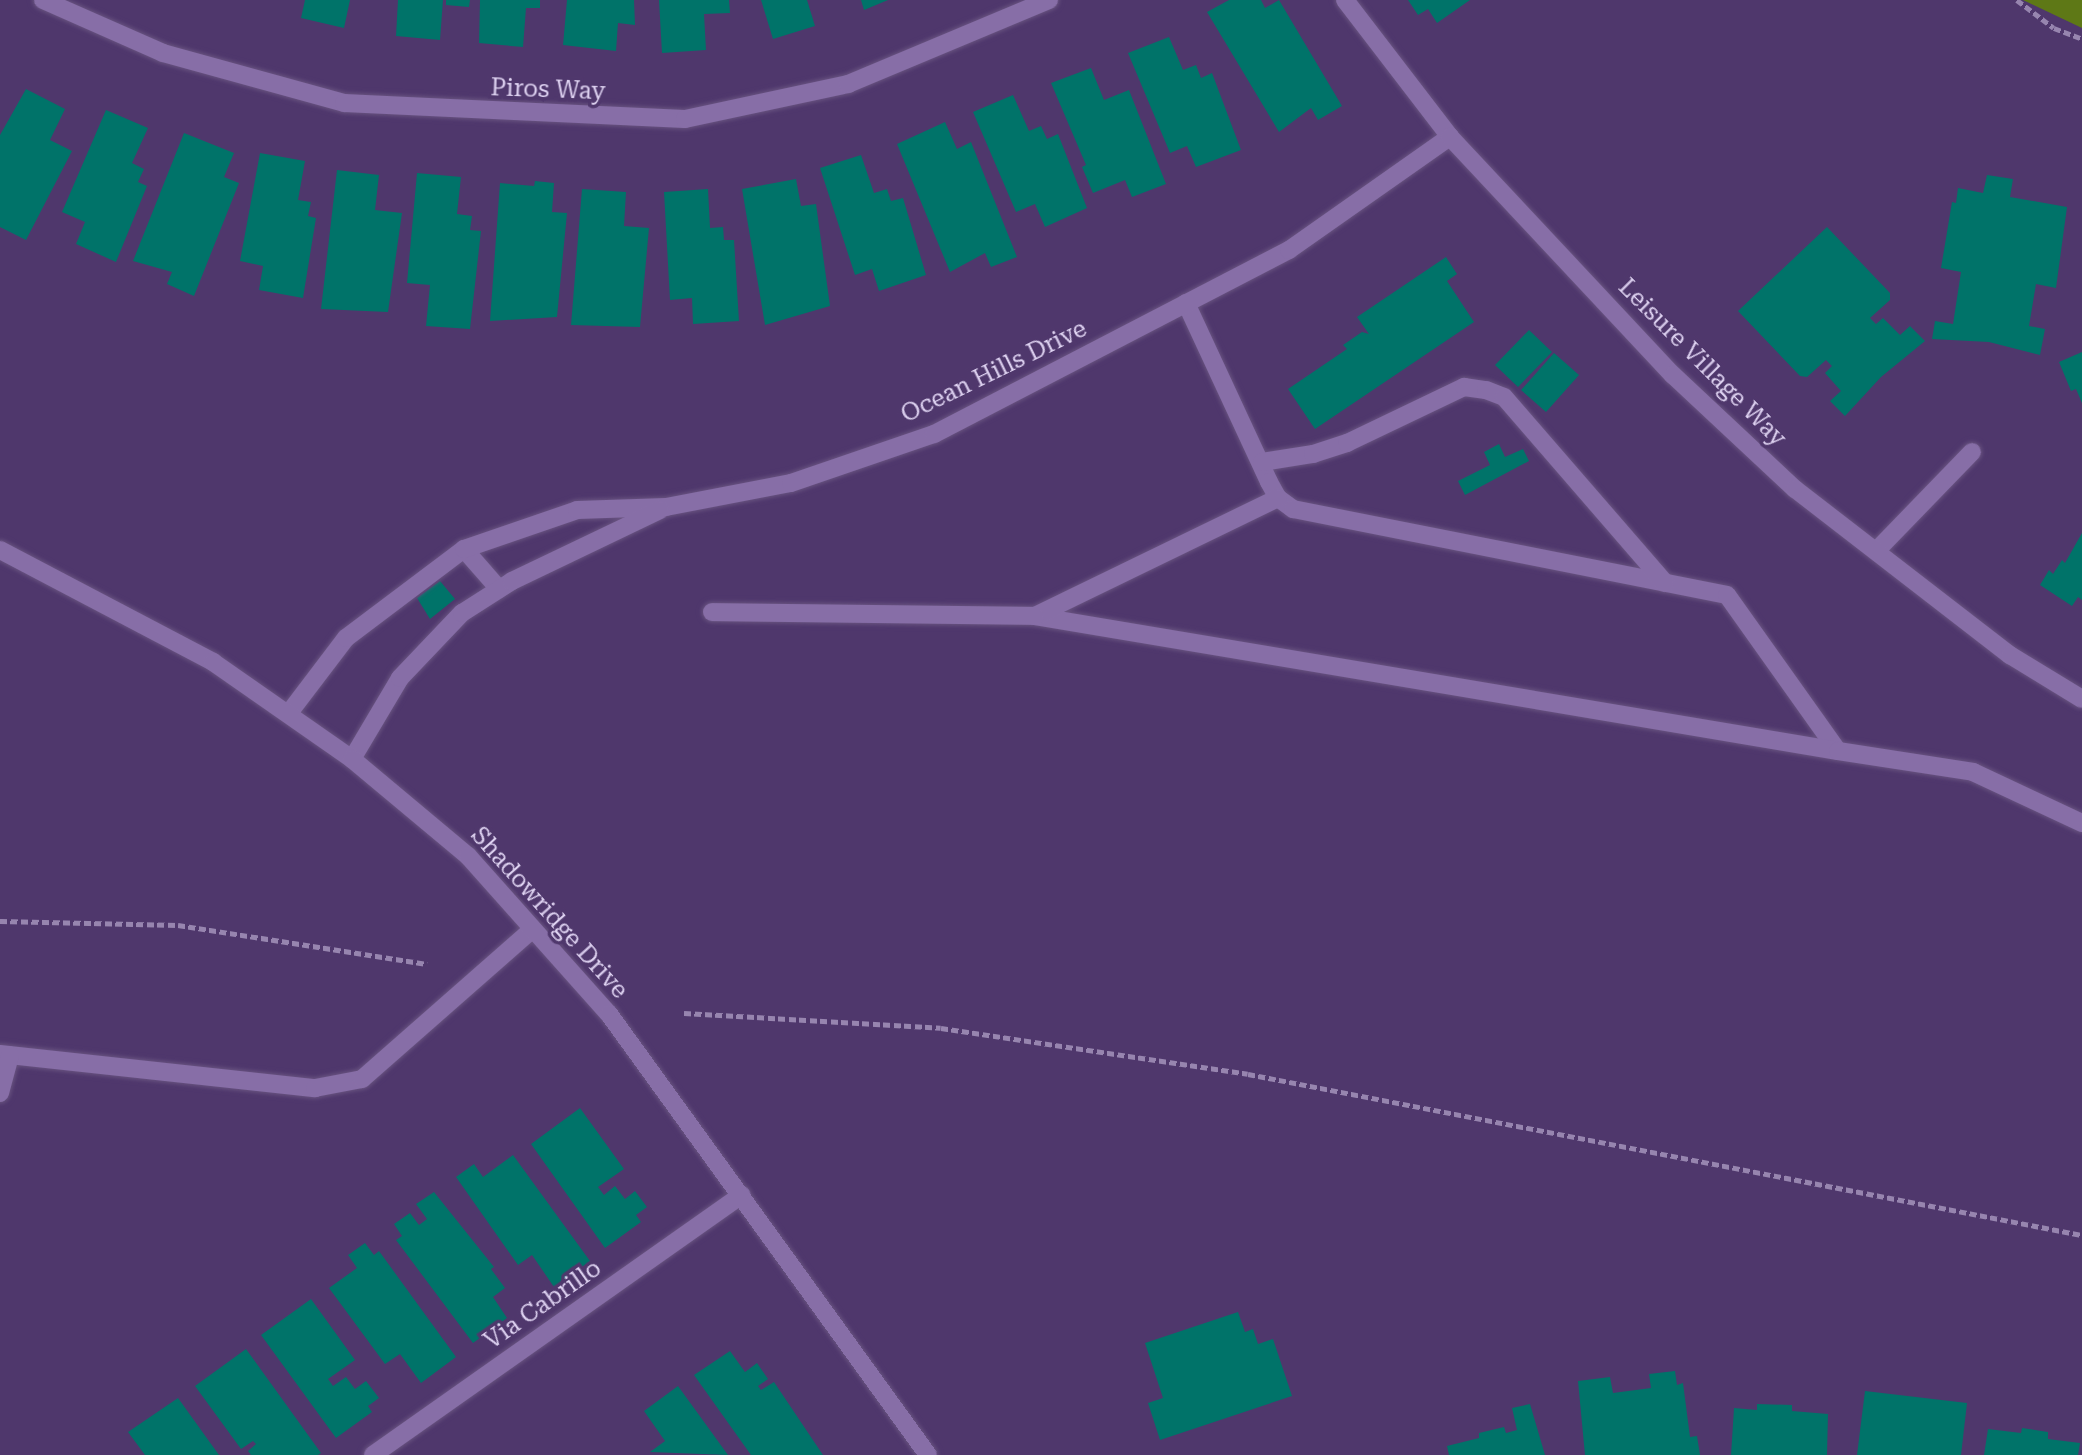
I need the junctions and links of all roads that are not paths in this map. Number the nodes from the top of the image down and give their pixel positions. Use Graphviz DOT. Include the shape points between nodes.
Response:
graph roads {
  1 [pos="43,0"];
  2 [pos="1049,0"];
  3 [pos="1345,0"];
  4 [pos="1450,136"];
  5 [pos="1186,303"];
  6 [pos="1972,453"];
  7 [pos="1262,462"];
  8 [pos="1278,498"];
  9 [pos="666,507"];
  10 [pos="464,549"];
  11 [pos="1878,549"];
  12 [pos="0,550"];
  13 [pos="1665,583"];
  14 [pos="499,589"];
  15 [pos="712,612"];
  16 [pos="1035,615"];
  17 [pos="2082,699"];
  18 [pos="289,713"];
  19 [pos="1838,751"];
  20 [pos="352,759"];
  21 [pos="2082,823"];
  22 [pos="533,929"];
  23 [pos="5,1054"];
  24 [pos="0,1093"];
  25 [pos="741,1195"];
  26 [pos="373,1455"];
  27 [pos="928,1455"];
  1 -- 2 [label="street, Piros Way" via="163,53 344,103 685,119 848,83"];
  3 -- 4 [label="street, Leisure Village Way"];
  4 -- 5 [label="street, Ocean Hills Drive" via="1289,250"];
  4 -- 11 [label="street, Leisure Village Way" via="1674,375 1795,489"];
  5 -- 7 [label="street"];
  5 -- 9 [label="street, Ocean Hills Drive" via="934,434 791,483"];
  6 -- 11 [label="street"];
  7 -- 8 [label="street"];
  7 -- 13 [label="street" via="1348,443 1464,387 1486,390 1504,397"];
  8 -- 13 [label="street" via="1293,509"];
  8 -- 16 [label="street"];
  9 -- 10 [label="street, Ocean Hills Drive" via="577,510"];
  9 -- 14 [label="street"];
  10 -- 14 [label="street"];
  10 -- 18 [label="street, Ocean Hills Drive" via="346,638"];
  11 -- 17 [label="street, Leisure Village Way" via="2010,655"];
  12 -- 18 [label="street, Shadowridge Drive" via="213,662"];
  13 -- 19 [label="street" via="1727,596"];
  14 -- 20 [label="street" via="462,613 400,678"];
  15 -- 16 [label="street"];
  16 -- 19 [label="street"];
  18 -- 20 [label="street, Shadowridge Drive"];
  19 -- 21 [label="street" via="1973,772"];
  20 -- 22 [label="street, Shadowridge Drive" via="468,856"];
  22 -- 23 [label="street" via="362,1079 315,1088"];
  22 -- 25 [label="street, Shadowridge Drive" via="609,1014"];
  23 -- 24 [label="street"];
  25 -- 26 [label="street, Via Cabrillo"];
  25 -- 27 [label="street, Shadowridge Drive"];
}
